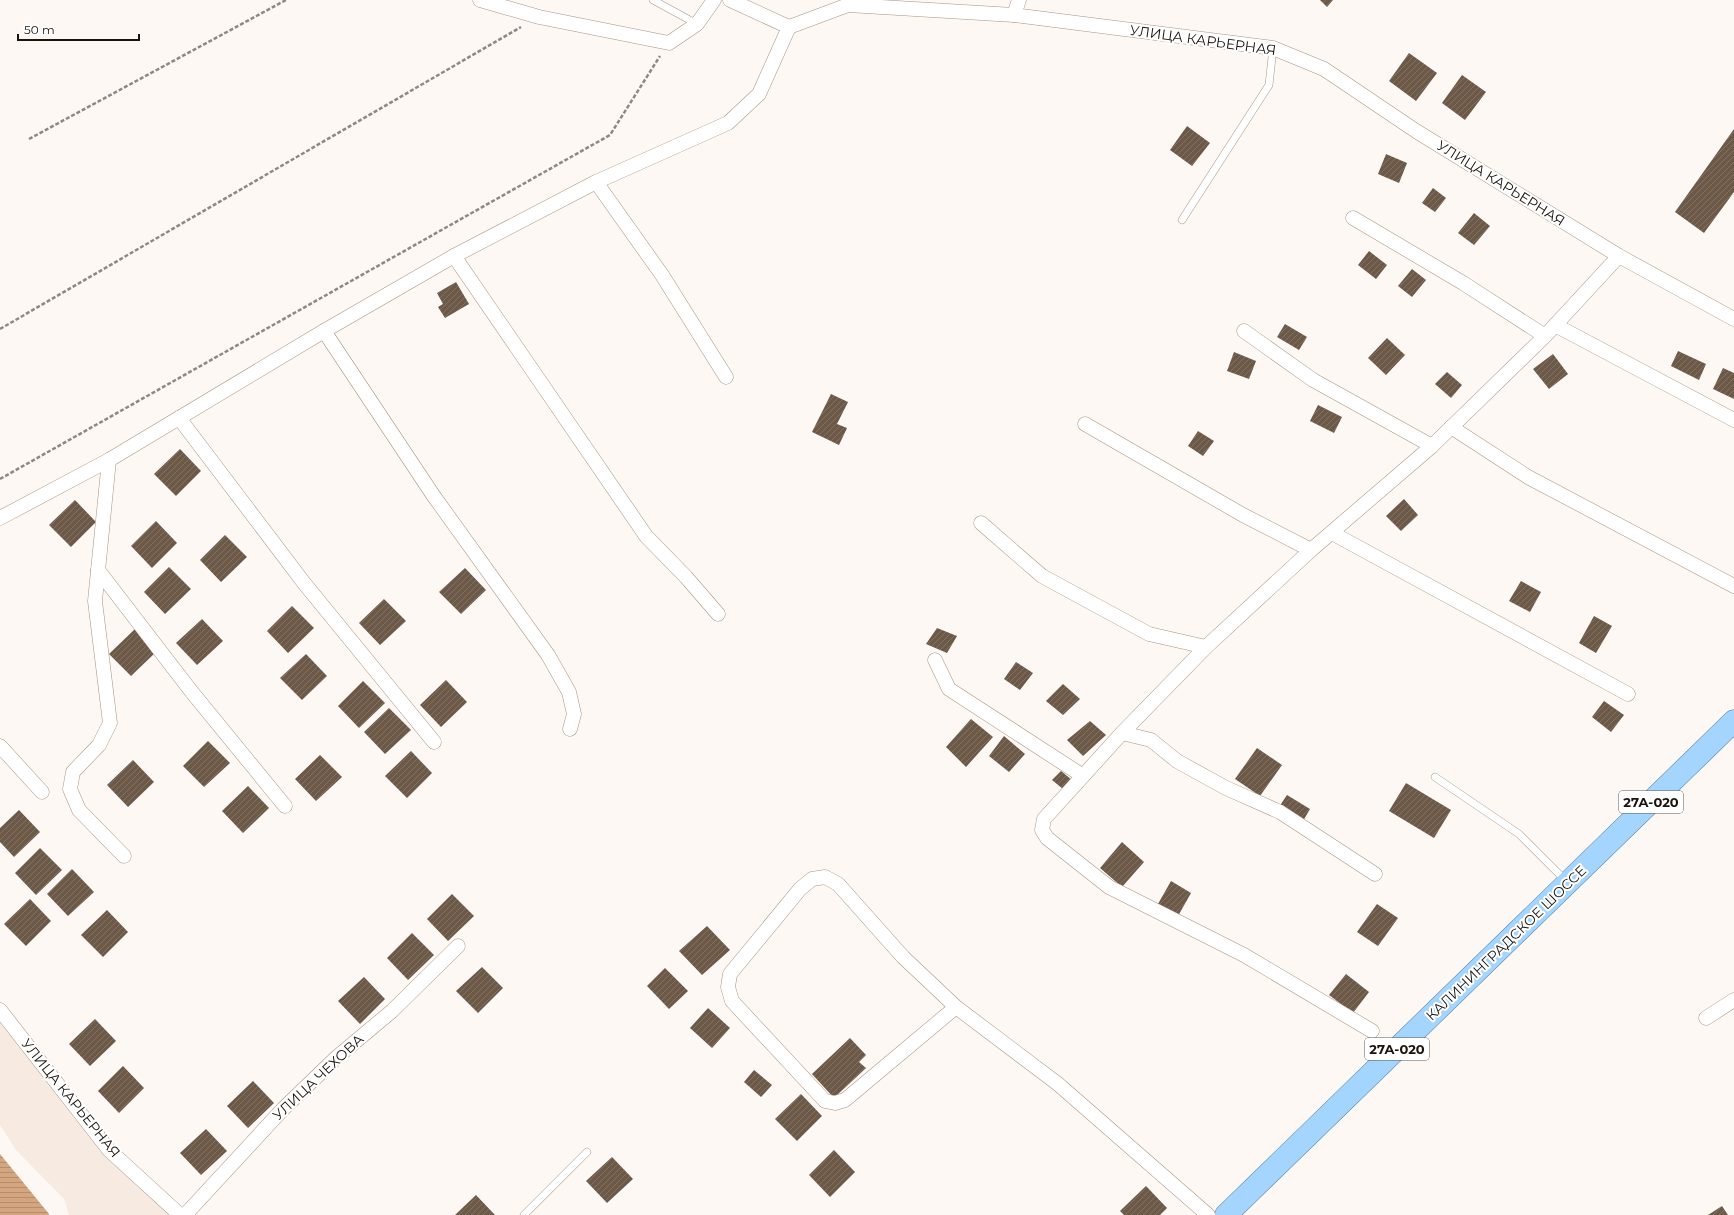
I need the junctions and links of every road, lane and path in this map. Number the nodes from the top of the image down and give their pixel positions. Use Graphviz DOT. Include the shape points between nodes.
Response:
graph roads {
  1 [pos="286,0"];
  2 [pos="480,0"];
  3 [pos="653,0"];
  4 [pos="714,0"];
  5 [pos="730,0"];
  6 [pos="1019,0"];
  7 [pos="1014,15"];
  8 [pos="539,17"];
  9 [pos="697,24"];
  10 [pos="789,27"];
  11 [pos="669,43"];
  12 [pos="1273,48"];
  13 [pos="29,139"];
  14 [pos="596,182"];
  15 [pos="1353,218"];
  16 [pos="1182,220"];
  17 [pos="454,256"];
  18 [pos="1619,256"];
  19 [pos="1734,319"];
  20 [pos="1555,325"];
  21 [pos="0,329"];
  22 [pos="324,331"];
  23 [pos="1244,331"];
  24 [pos="1545,336"];
  25 [pos="726,377"];
  26 [pos="180,418"];
  27 [pos="1734,420"];
  28 [pos="1085,424"];
  29 [pos="1451,428"];
  30 [pos="1432,446"];
  31 [pos="109,460"];
  32 [pos="0,478"];
  33 [pos="0,518"];
  34 [pos="981,522"];
  35 [pos="1332,533"];
  36 [pos="1311,550"];
  37 [pos="98,570"];
  38 [pos="1734,586"];
  39 [pos="718,614"];
  40 [pos="1206,646"];
  41 [pos="935,660"];
  42 [pos="1628,694"];
  43 [pos="1734,721"];
  44 [pos="570,729"];
  45 [pos="1122,733"];
  46 [pos="434,742"];
  47 [pos="0,746"];
  48 [pos="1083,776"];
  49 [pos="1435,776"];
  50 [pos="42,792"];
  51 [pos="285,806"];
  52 [pos="124,856"];
  53 [pos="1375,874"];
  54 [pos="1568,883"];
  55 [pos="458,946"];
  56 [pos="1734,1000"];
  57 [pos="956,1008"];
  58 [pos="0,1010"];
  59 [pos="1706,1018"];
  60 [pos="1372,1031"];
  61 [pos="587,1152"];
  62 [pos="180,1215"];
  63 [pos="185,1215"];
  64 [pos="524,1215"];
  65 [pos="1208,1215"];
  66 [pos="1226,1215"];
  1 -- 13 [label="path"];
  2 -- 8 [label="street"];
  3 -- 9 [label="lane"];
  4 -- 9 [label="street"];
  5 -- 10 [label="street"];
  6 -- 7 [label="street"];
  7 -- 10 [label="street, УЛИЦА КАРЬЕРНАЯ" via="848,4"];
  7 -- 12 [label="street, УЛИЦА КАРЬЕРНАЯ"];
  8 -- 11 [label="street"];
  8 -- 21 [label="path"];
  9 -- 11 [label="street"];
  10 -- 14 [label="street" via="759,94 728,123"];
  11 -- 32 [label="path" via="610,135"];
  12 -- 16 [label="lane" via="1269,85"];
  12 -- 18 [label="street, УЛИЦА КАРЬЕРНАЯ" via="1324,69 1416,130"];
  14 -- 17 [label="street"];
  14 -- 25 [label="street" via="662,275"];
  15 -- 24 [label="street" via="1463,283"];
  17 -- 22 [label="street"];
  17 -- 39 [label="street" via="646,536"];
  18 -- 19 [label="street, УЛИЦА КАРЬЕРНАЯ"];
  18 -- 20 [label="street"];
  20 -- 24 [label="street"];
  20 -- 27 [label="street"];
  22 -- 26 [label="street"];
  22 -- 44 [label="street" via="433,495 548,655 569,692 574,714"];
  23 -- 30 [label="street" via="1313,380"];
  24 -- 29 [label="street"];
  26 -- 31 [label="street"];
  26 -- 46 [label="street" via="304,583"];
  28 -- 36 [label="street"];
  29 -- 30 [label="street"];
  29 -- 38 [label="street" via="1528,477"];
  30 -- 35 [label="street"];
  31 -- 33 [label="street"];
  31 -- 37 [label="street"];
  34 -- 40 [label="street" via="1042,576 1149,634"];
  35 -- 36 [label="street"];
  35 -- 42 [label="street"];
  36 -- 40 [label="street"];
  37 -- 51 [label="street" via="191,691"];
  37 -- 52 [label="street" via="95,601 110,723 99,745 73,772 70,789 79,810"];
  40 -- 45 [label="street"];
  41 -- 48 [label="street" via="949,688"];
  43 -- 54 [label="main road, КАЛИНИНГРАДСКОЕ ШОССЕ / 27А-020"];
  45 -- 48 [label="street"];
  45 -- 53 [label="street" via="1151,740 1177,761 1220,785 1280,812"];
  47 -- 50 [label="street"];
  48 -- 60 [label="street" via="1044,819 1042,830 1047,838 1109,886 1244,955"];
  49 -- 54 [label="lane" via="1519,834"];
  54 -- 66 [label="main road, КАЛИНИНГРАДСКОЕ ШОССЕ / 27А-020"];
  55 -- 63 [label="street, УЛИЦА ЧЕХОВА" via="392,1011 337,1057 283,1109"];
  56 -- 59 [label="street"];
  57 -- 57 [label="street" via="845,1100 835,1103 825,1101 820,1096 732,1000 728,987 730,974 800,889 812,879 825,877 838,884 903,957"];
  57 -- 65 [label="street" via="1058,1084"];
  58 -- 62 [label="street, УЛИЦА КАРЬЕРНАЯ" via="109,1150"];
  61 -- 64 [label="lane"];
}
